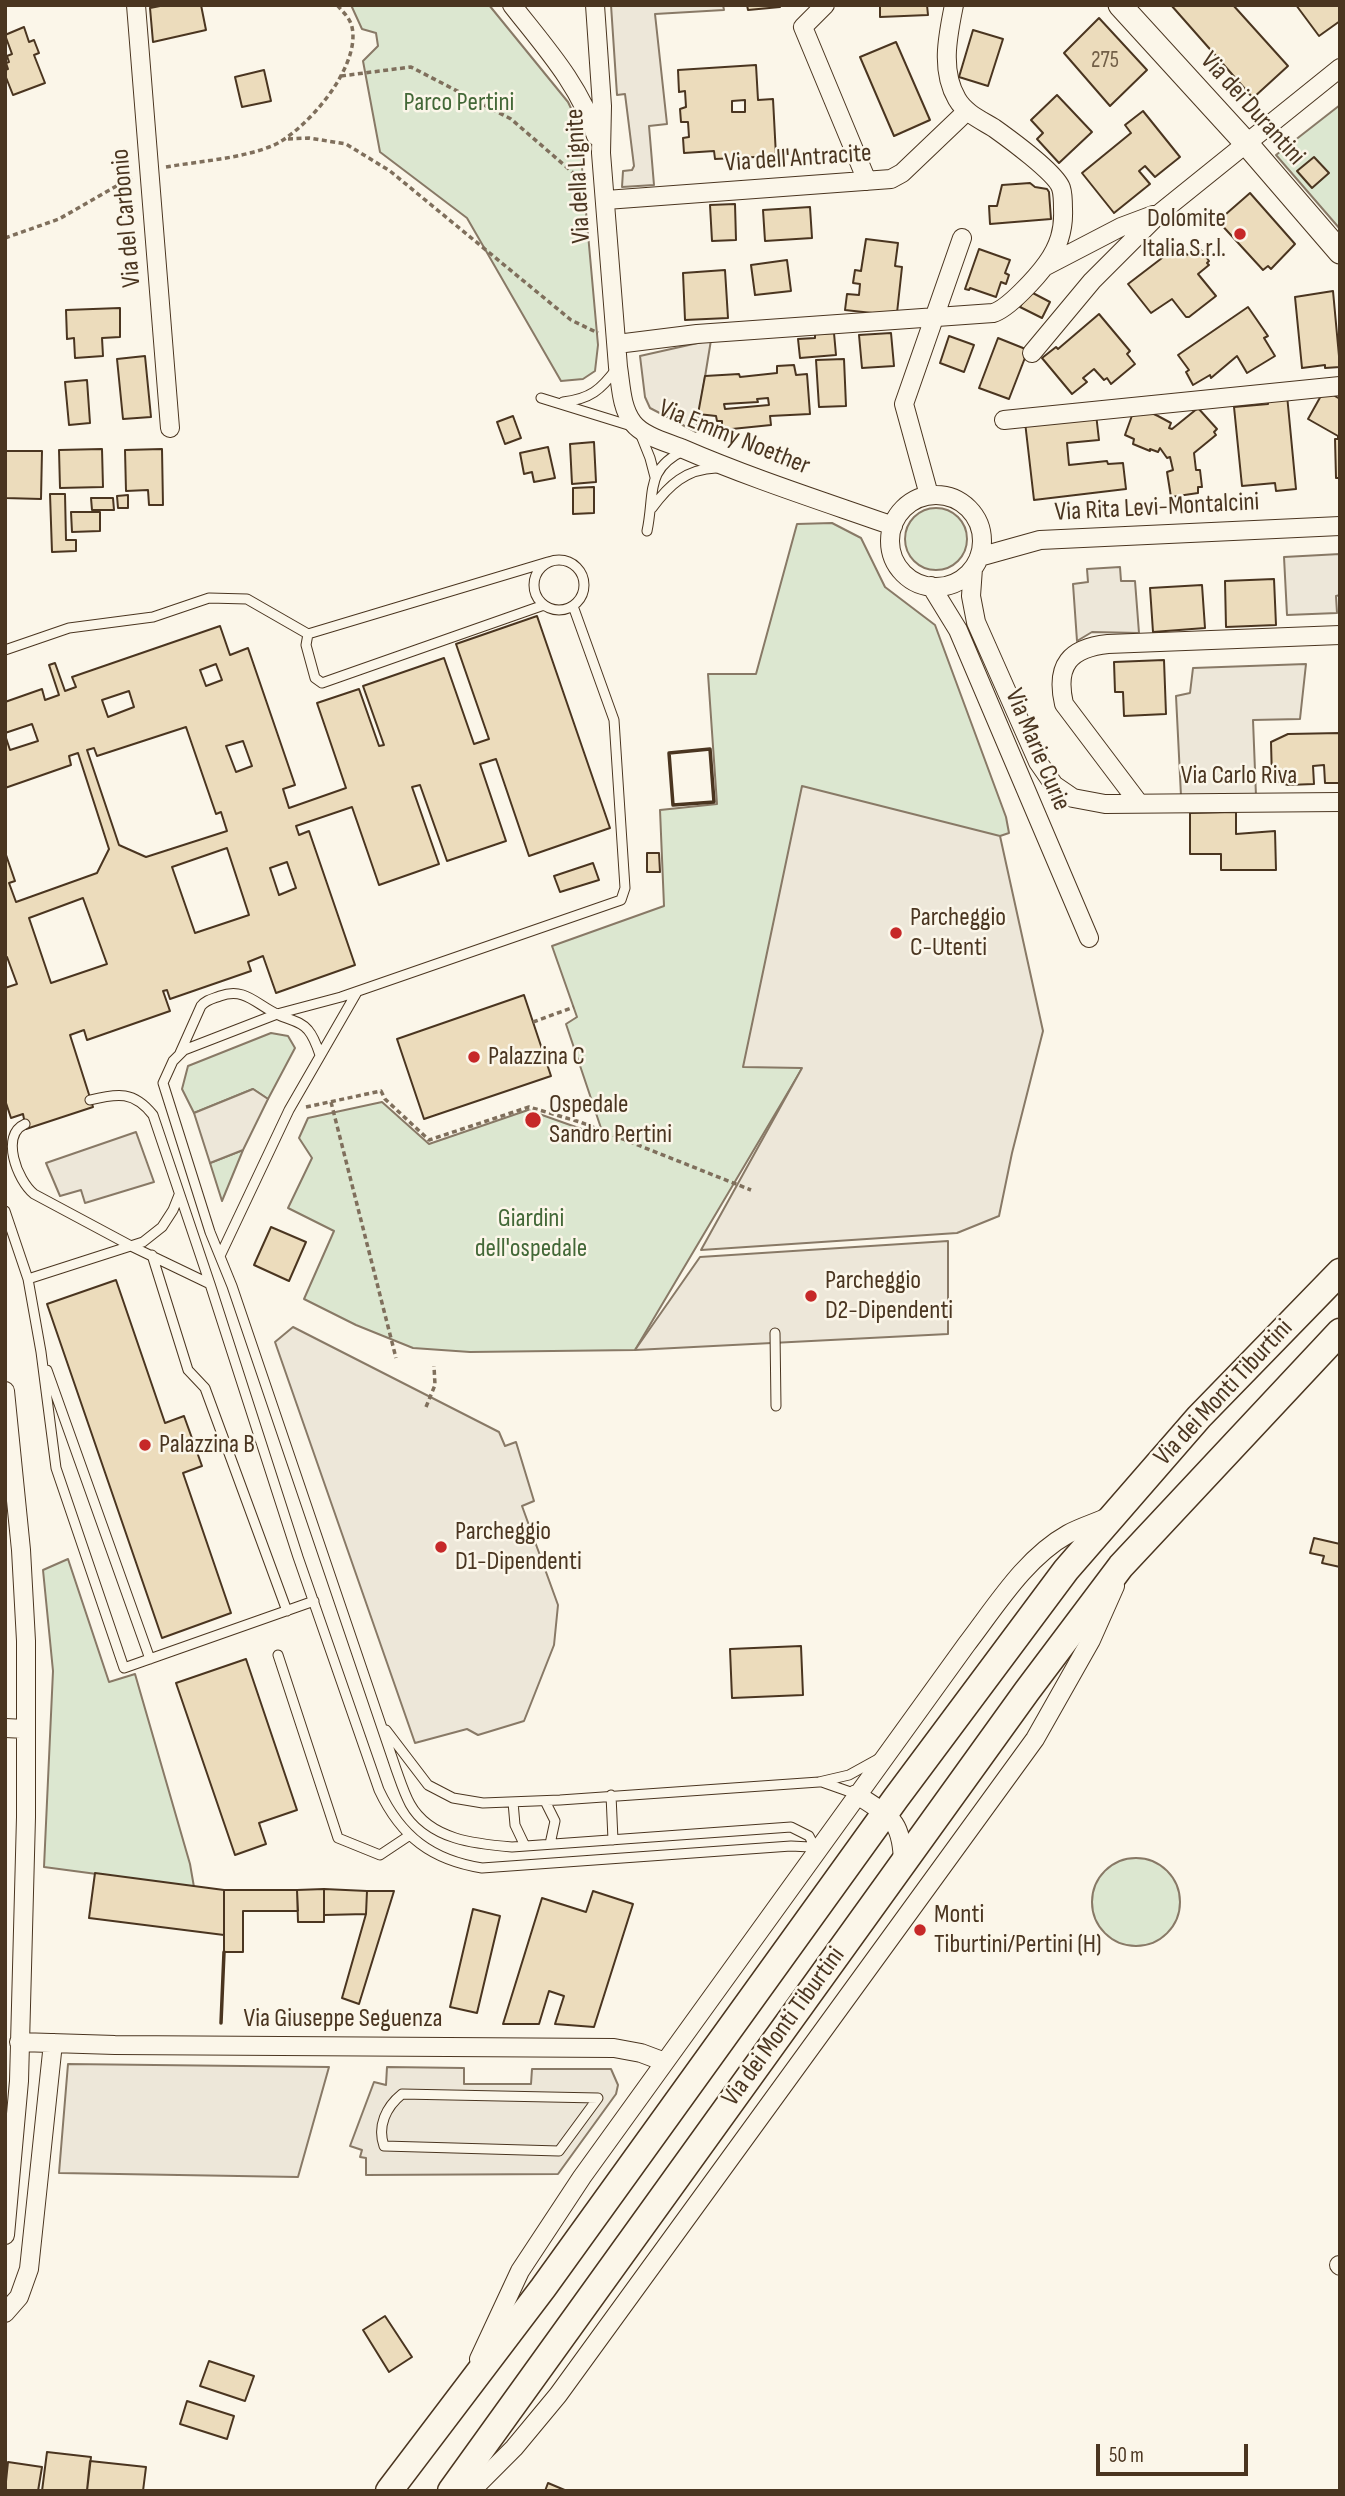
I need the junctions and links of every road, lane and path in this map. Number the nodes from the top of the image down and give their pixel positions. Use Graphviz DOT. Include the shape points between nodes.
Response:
graph roads {
  1 [pos="136,5"];
  2 [pos="337,5"];
  3 [pos="512,5"];
  4 [pos="595,5"];
  5 [pos="825,5"];
  6 [pos="954,5"];
  7 [pos="1120,5"];
  8 [pos="1340,68"];
  9 [pos="341,76"];
  10 [pos="600,77"];
  11 [pos="569,79"];
  12 [pos="967,111"];
  13 [pos="286,139"];
  14 [pos="1246,143"];
  15 [pos="601,153"];
  16 [pos="150,170"];
  17 [pos="867,181"];
  18 [pos="606,200"];
  19 [pos="1160,213"];
  20 [pos="5,238"];
  21 [pos="962,238"];
  22 [pos="1340,252"];
  23 [pos="1044,267"];
  24 [pos="935,317"];
  25 [pos="600,334"];
  26 [pos="617,344"];
  27 [pos="1032,353"];
  28 [pos="618,367"];
  29 [pos="1340,386"];
  30 [pos="541,398"];
  31 [pos="558,403"];
  32 [pos="1003,420"];
  33 [pos="170,428"];
  34 [pos="638,428"];
  35 [pos="685,450"];
  36 [pos="726,467"];
  37 [pos="655,477"];
  38 [pos="929,495"];
  39 [pos="652,508"];
  40 [pos="893,526"];
  41 [pos="1340,526"];
  42 [pos="647,531"];
  43 [pos="548,562"];
  44 [pos="976,563"];
  45 [pos="931,586"];
  46 [pos="544,605"];
  47 [pos="573,606"];
  48 [pos="309,634"];
  49 [pos="1340,635"];
  50 [pos="5,650"];
  51 [pos="1340,802"];
  52 [pos="1138,803"];
  53 [pos="1088,938"];
  54 [pos="357,992"];
  55 [pos="574,1007"];
  56 [pos="277,1014"];
  57 [pos="533,1022"];
  58 [pos="179,1055"];
  59 [pos="320,1055"];
  60 [pos="90,1100"];
  61 [pos="331,1102"];
  62 [pos="289,1110"];
  63 [pos="25,1124"];
  64 [pos="751,1191"];
  65 [pos="179,1195"];
  66 [pos="5,1211"];
  67 [pos="133,1247"];
  68 [pos="152,1255"];
  69 [pos="220,1256"];
  70 [pos="1340,1272"];
  71 [pos="28,1279"];
  72 [pos="210,1284"];
  73 [pos="1340,1332"];
  74 [pos="775,1333"];
  75 [pos="41,1352"];
  76 [pos="396,1358"];
  77 [pos="434,1366"];
  78 [pos="5,1391"];
  79 [pos="776,1406"];
  80 [pos="426,1407"];
  81 [pos="1111,1516"];
  82 [pos="1121,1566"];
  83 [pos="314,1601"];
  84 [pos="286,1611"];
  85 [pos="278,1655"];
  86 [pos="150,1659"];
  87 [pos="380,1723"];
  88 [pos="5,1728"];
  89 [pos="26,1729"];
  90 [pos="886,1754"];
  91 [pos="819,1782"];
  92 [pos="856,1794"];
  93 [pos="611,1795"];
  94 [pos="545,1801"];
  95 [pos="513,1802"];
  96 [pos="885,1814"];
  97 [pos="410,1835"];
  98 [pos="613,1840"];
  99 [pos="550,1844"];
  100 [pos="525,1846"];
  101 [pos="817,1851"];
  102 [pos="903,1863"];
  103 [pos="19,2042"];
  104 [pos="53,2043"];
  105 [pos="665,2062"];
  106 [pos="384,2146"];
  107 [pos="5,2235"];
  108 [pos="5,2313"];
  109 [pos="462,2395"];
  110 [pos="389,2491"];
  111 [pos="451,2491"];
  112 [pos="471,2491"];
  1 -- 16 [label="street, Via del Carbonio"];
  2 -- 9 [label="path" via="351,25 353,37 349,62"];
  3 -- 11 [label="street"];
  4 -- 10 [label="street, Via della Lignite"];
  5 -- 17 [label="street" via="803,27"];
  6 -- 12 [label="street" via="947,66 954,93"];
  7 -- 14 [label="street, Via dei Durantini"];
  8 -- 14 [label="street"];
  9 -- 13 [label="path" via="309,120"];
  9 -- 18 [label="path" via="411,67 511,119"];
  10 -- 11 [label="street" via="587,86"];
  10 -- 15 [label="street, Via della Lignite"];
  11 -- 15 [label="street" via="584,104"];
  12 -- 17 [label="street, Via dell'Antracite" via="902,173"];
  12 -- 23 [label="street" via="1016,144 1060,186 1062,232"];
  13 -- 16 [label="path" via="255,152"];
  13 -- 25 [label="path" via="346,144 390,172 571,320"];
  14 -- 19 [label="street"];
  14 -- 22 [label="street, Via dei Durantini"];
  15 -- 18 [label="street, Via della Lignite"];
  16 -- 20 [label="path" via="59,219"];
  16 -- 33 [label="street, Via del Carbonio"];
  17 -- 18 [label="street, Via dell'Antracite"];
  18 -- 26 [label="street, Via della Lignite"];
  19 -- 23 [label="street" via="1121,227"];
  19 -- 27 [label="street" via="1091,281"];
  21 -- 24 [label="street"];
  23 -- 24 [label="street" via="998,312"];
  24 -- 26 [label="street"];
  24 -- 38 [label="street" via="904,404"];
  26 -- 28 [label="street, Via Emmy Noether"];
  28 -- 31 [label="lane" via="582,400"];
  28 -- 34 [label="street, Via Emmy Noether" via="625,406"];
  29 -- 32 [label="street"];
  30 -- 31 [label="lane"];
  31 -- 34 [label="lane"];
  34 -- 35 [label="street, Via Emmy Noether"];
  34 -- 37 [label="lane"];
  35 -- 36 [label="street, Via Emmy Noether"];
  35 -- 37 [label="lane" via="661,466"];
  36 -- 39 [label="lane" via="684,476"];
  36 -- 40 [label="street, Via Emmy Noether"];
  37 -- 39 [label="lane"];
  38 -- 40 [label="street" via="907,506"];
  38 -- 44 [label="street" via="953,498 972,512 982,534"];
  39 -- 42 [label="lane"];
  40 -- 45 [label="street" via="891,548 900,568 917,582"];
  41 -- 44 [label="street, Via Rita Levi-Montalcini" via="1040,540"];
  43 -- 46 [label="lane" via="540,568 534,587"];
  43 -- 47 [label="lane" via="566,561 581,572 583,590"];
  43 -- 48 [label="lane"];
  44 -- 45 [label="street" via="956,582"];
  44 -- 52 [label="street, Via Carlo Riva" via="971,596 976,622 1038,762 1054,785 1073,798 1105,804"];
  45 -- 53 [label="street, Via Marie Curie" via="958,629"];
  46 -- 47 [label="lane" via="553,610"];
  46 -- 48 [label="lane" via="322,683 315,678 306,645"];
  47 -- 54 [label="lane" via="614,720 623,896 617,903"];
  48 -- 50 [label="lane" via="247,599 209,598 153,617 69,628"];
  49 -- 52 [label="street" via="1108,644 1073,654 1060,684 1064,704"];
  51 -- 52 [label="street, Via Carlo Riva"];
  54 -- 56 [label="lane"];
  54 -- 59 [label="lane"];
  55 -- 57 [label="path"];
  56 -- 58 [label="lane"];
  56 -- 58 [label="lane" via="242,993 205,1001"];
  56 -- 59 [label="lane" via="307,1029"];
  58 -- 69 [label="lane" via="163,1083"];
  59 -- 62 [label="lane"];
  60 -- 65 [label="lane" via="130,1096 143,1103 153,1115"];
  61 -- 62 [label="path"];
  61 -- 64 [label="path" via="381,1091 429,1140 529,1107 580,1122"];
  61 -- 76 [label="path"];
  62 -- 69 [label="lane"];
  63 -- 67 [label="lane" via="12,1136 11,1157 23,1185"];
  65 -- 67 [label="lane" via="162,1227"];
  65 -- 72 [label="lane"];
  66 -- 71 [label="lane"];
  67 -- 68 [label="lane"];
  67 -- 71 [label="lane"];
  68 -- 72 [label="lane"];
  68 -- 84 [label="lane" via="188,1370 205,1388"];
  69 -- 87 [label="lane"];
  70 -- 81 [label="main road, Via dei Monti Tiburtini" via="1199,1417"];
  71 -- 75 [label="lane"];
  72 -- 83 [label="lane"];
  73 -- 82 [label="main road, Via dei Monti Tiburtini"];
  74 -- 79 [label="lane"];
  75 -- 86 [label="lane"];
  75 -- 86 [label="lane" via="56,1468 124,1668"];
  77 -- 80 [label="path" via="435,1385"];
  78 -- 89 [label="street" via="25,1597"];
  81 -- 90 [label="street, Via dei Monti Tiburtini" via="1068,1535 1014,1583"];
  81 -- 96 [label="main road, Via dei Monti Tiburtini"];
  82 -- 102 [label="main road, Via dei Monti Tiburtini"];
  82 -- 112 [label="street, Via dei Monti Tiburtini" via="1100,1624 1035,1739 542,2416"];
  83 -- 84 [label="lane"];
  83 -- 97 [label="lane" via="379,1790"];
  84 -- 86 [label="lane"];
  85 -- 97 [label="lane" via="338,1838 380,1855"];
  87 -- 95 [label="lane" via="428,1785 453,1798"];
  87 -- 100 [label="lane" via="411,1805 430,1825 474,1843"];
  88 -- 89 [label="street"];
  89 -- 103 [label="street"];
  90 -- 91 [label="lane" via="849,1775"];
  90 -- 92 [label="street, Via dei Monti Tiburtini"];
  91 -- 92 [label="lane"];
  91 -- 93 [label="lane"];
  92 -- 96 [label="street"];
  92 -- 101 [label="street, Via dei Monti Tiburtini"];
  93 -- 94 [label="lane"];
  93 -- 98 [label="lane"];
  94 -- 95 [label="lane"];
  94 -- 99 [label="lane" via="555,1821"];
  95 -- 100 [label="lane" via="515,1825"];
  96 -- 102 [label="street" via="899,1828"];
  96 -- 109 [label="main road, Via dei Monti Tiburtini"];
  97 -- 101 [label="lane" via="449,1861 490,1868 791,1846"];
  98 -- 99 [label="lane"];
  98 -- 101 [label="lane" via="791,1827 810,1836"];
  99 -- 100 [label="lane"];
  101 -- 105 [label="street, Via dei Monti Tiburtini"];
  102 -- 111 [label="main road, Via dei Monti Tiburtini"];
  103 -- 104 [label="street, Via Giuseppe Seguenza"];
  103 -- 107 [label="street" via="16,2133"];
  104 -- 105 [label="street, Via Giuseppe Seguenza" via="614,2048"];
  104 -- 108 [label="street" via="29,2269 19,2297"];
  105 -- 109 [label="street, Via dei Monti Tiburtini" via="529,2255"];
  106 -- 106 [label="lane" via="559,2151 598,2098 402,2094 389,2104 380,2133"];
  109 -- 110 [label="main road, Via dei Monti Tiburtini"];
}
